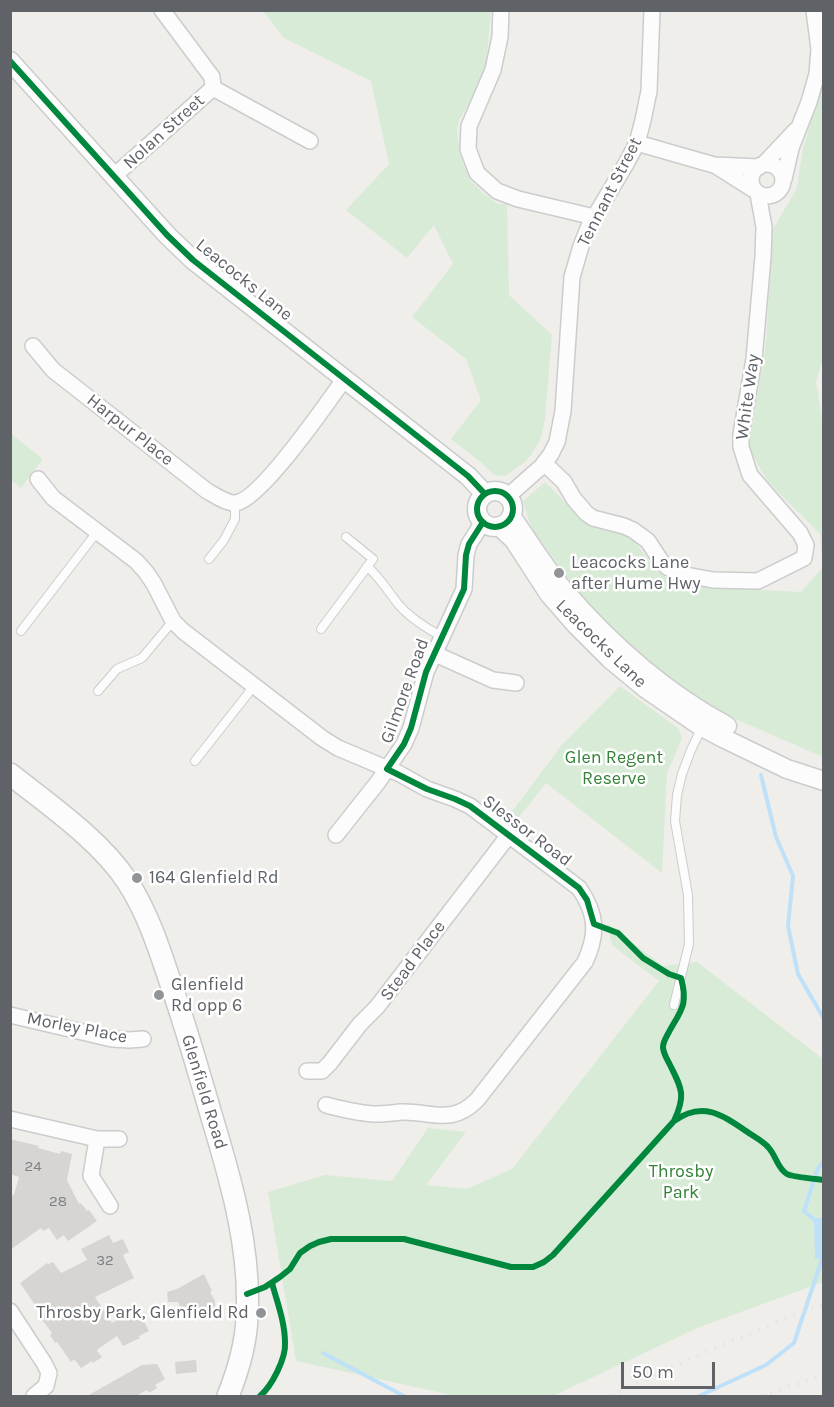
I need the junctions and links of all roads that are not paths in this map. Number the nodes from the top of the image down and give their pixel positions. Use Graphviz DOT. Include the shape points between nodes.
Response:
graph roads {
  1 [pos="162,10"];
  2 [pos="501,10"];
  3 [pos="652,10"];
  4 [pos="814,10"];
  5 [pos="10,62"];
  6 [pos="213,88"];
  7 [pos="798,128"];
  8 [pos="310,141"];
  9 [pos="637,143"];
  10 [pos="714,165"];
  11 [pos="761,165"];
  12 [pos="114,176"];
  13 [pos="784,179"];
  14 [pos="762,193"];
  15 [pos="594,217"];
  16 [pos="33,346"];
  17 [pos="345,378"];
  18 [pos="544,463"];
  19 [pos="38,479"];
  20 [pos="485,494"];
  21 [pos="507,497"];
  22 [pos="235,503"];
  23 [pos="498,522"];
  24 [pos="97,532"];
  25 [pos="346,537"];
  26 [pos="209,559"];
  27 [pos="367,566"];
  28 [pos="173,621"];
  29 [pos="321,629"];
  30 [pos="21,631"];
  31 [pos="441,636"];
  32 [pos="433,654"];
  33 [pos="516,683"];
  34 [pos="254,686"];
  35 [pos="98,691"];
  36 [pos="705,721"];
  37 [pos="195,761"];
  38 [pos="387,769"];
  39 [pos="824,770"];
  40 [pos="10,774"];
  41 [pos="824,781"];
  42 [pos="336,835"];
  43 [pos="508,835"];
  44 [pos="674,1005"];
  45 [pos="10,1015"];
  46 [pos="143,1039"];
  47 [pos="307,1071"];
  48 [pos="326,1105"];
  49 [pos="10,1119"];
  50 [pos="97,1139"];
  51 [pos="119,1139"];
  52 [pos="110,1206"];
  53 [pos="10,1311"];
  54 [pos="33,1396"];
  55 [pos="228,1396"];
  1 -- 6 [label="street" via="212,76"];
  2 -- 15 [label="street" via="493,70 469,126 468,149 477,173 497,191 518,199"];
  3 -- 9 [label="street, Tennant Street" via="649,91"];
  4 -- 7 [label="street" via="819,61"];
  5 -- 12 [label="street, Leacocks Lane"];
  6 -- 8 [label="street"];
  6 -- 12 [label="street, Nolan Street"];
  7 -- 11 [label="street"];
  7 -- 13 [label="street"];
  9 -- 10 [label="street"];
  9 -- 15 [label="street, Tennant Street"];
  10 -- 11 [label="street"];
  10 -- 14 [label="street"];
  11 -- 13 [label="street" via="779,169"];
  11 -- 14 [label="street" via="755,169 751,182"];
  12 -- 17 [label="street, Leacocks Lane" via="193,260"];
  13 -- 14 [label="street" via="778,193"];
  14 -- 18 [label="street, White Way" via="763,257 741,447 750,475 800,533 806,545 804,558 758,581 713,580 681,574 667,567 633,530 586,513 564,482"];
  15 -- 18 [label="street, Tennant Street" via="580,246 572,277 563,411 557,441"];
  16 -- 22 [label="street, Harpur Place" via="62,378 207,491"];
  17 -- 20 [label="street, Leacocks Lane" via="468,476"];
  17 -- 22 [label="street" via="277,470 254,492"];
  18 -- 21 [label="street, Tennant Street"];
  19 -- 24 [label="street" via="53,498"];
  20 -- 21 [label="street" via="498,492"];
  20 -- 23 [label="street" via="479,501 478,514"];
  21 -- 23 [label="street" via="512,504"];
  22 -- 26 [label="lane" via="235,519"];
  23 -- 31 [label="street, Gilmore Road" via="469,544 464,589"];
  23 -- 36 [label="street, Leacocks Lane" via="549,594 610,659 645,688"];
  24 -- 28 [label="street" via="146,572"];
  24 -- 30 [label="lane"];
  25 -- 27 [label="lane, Gilmore Road" via="373,559"];
  27 -- 29 [label="lane"];
  27 -- 31 [label="lane, Gilmore Road" via="399,605"];
  28 -- 34 [label="street, Slessor Road"];
  28 -- 35 [label="lane" via="142,658 117,669"];
  31 -- 32 [label="street, Gilmore Road"];
  32 -- 33 [label="street" via="493,680"];
  32 -- 38 [label="street, Gilmore Road" via="411,728"];
  34 -- 37 [label="lane"];
  34 -- 38 [label="street, Slessor Road" via="338,748"];
  36 -- 39 [label="street, Leacocks Lane"];
  36 -- 41 [label="street, Leacocks Lane" via="787,769"];
  36 -- 44 [label="lane" via="677,795 675,821 688,895 689,944"];
  38 -- 42 [label="street, Gilmore Road"];
  38 -- 43 [label="street, Slessor Road" via="470,806"];
  40 -- 55 [label="main road, Glenfield Road" via="110,860 127,881 163,962 228,1169 241,1230 247,1318"];
  43 -- 47 [label="street, Stead Place" via="330,1063 322,1071"];
  43 -- 48 [label="street, Slessor Road" via="579,888 587,900 594,924 585,962 469,1108 439,1116 375,1114"];
  45 -- 46 [label="street, Morley Place" via="112,1039"];
  49 -- 50 [label="street"];
  50 -- 51 [label="street"];
  50 -- 52 [label="street" via="91,1176"];
  53 -- 54 [label="street" via="48,1373 46,1386"];
}
